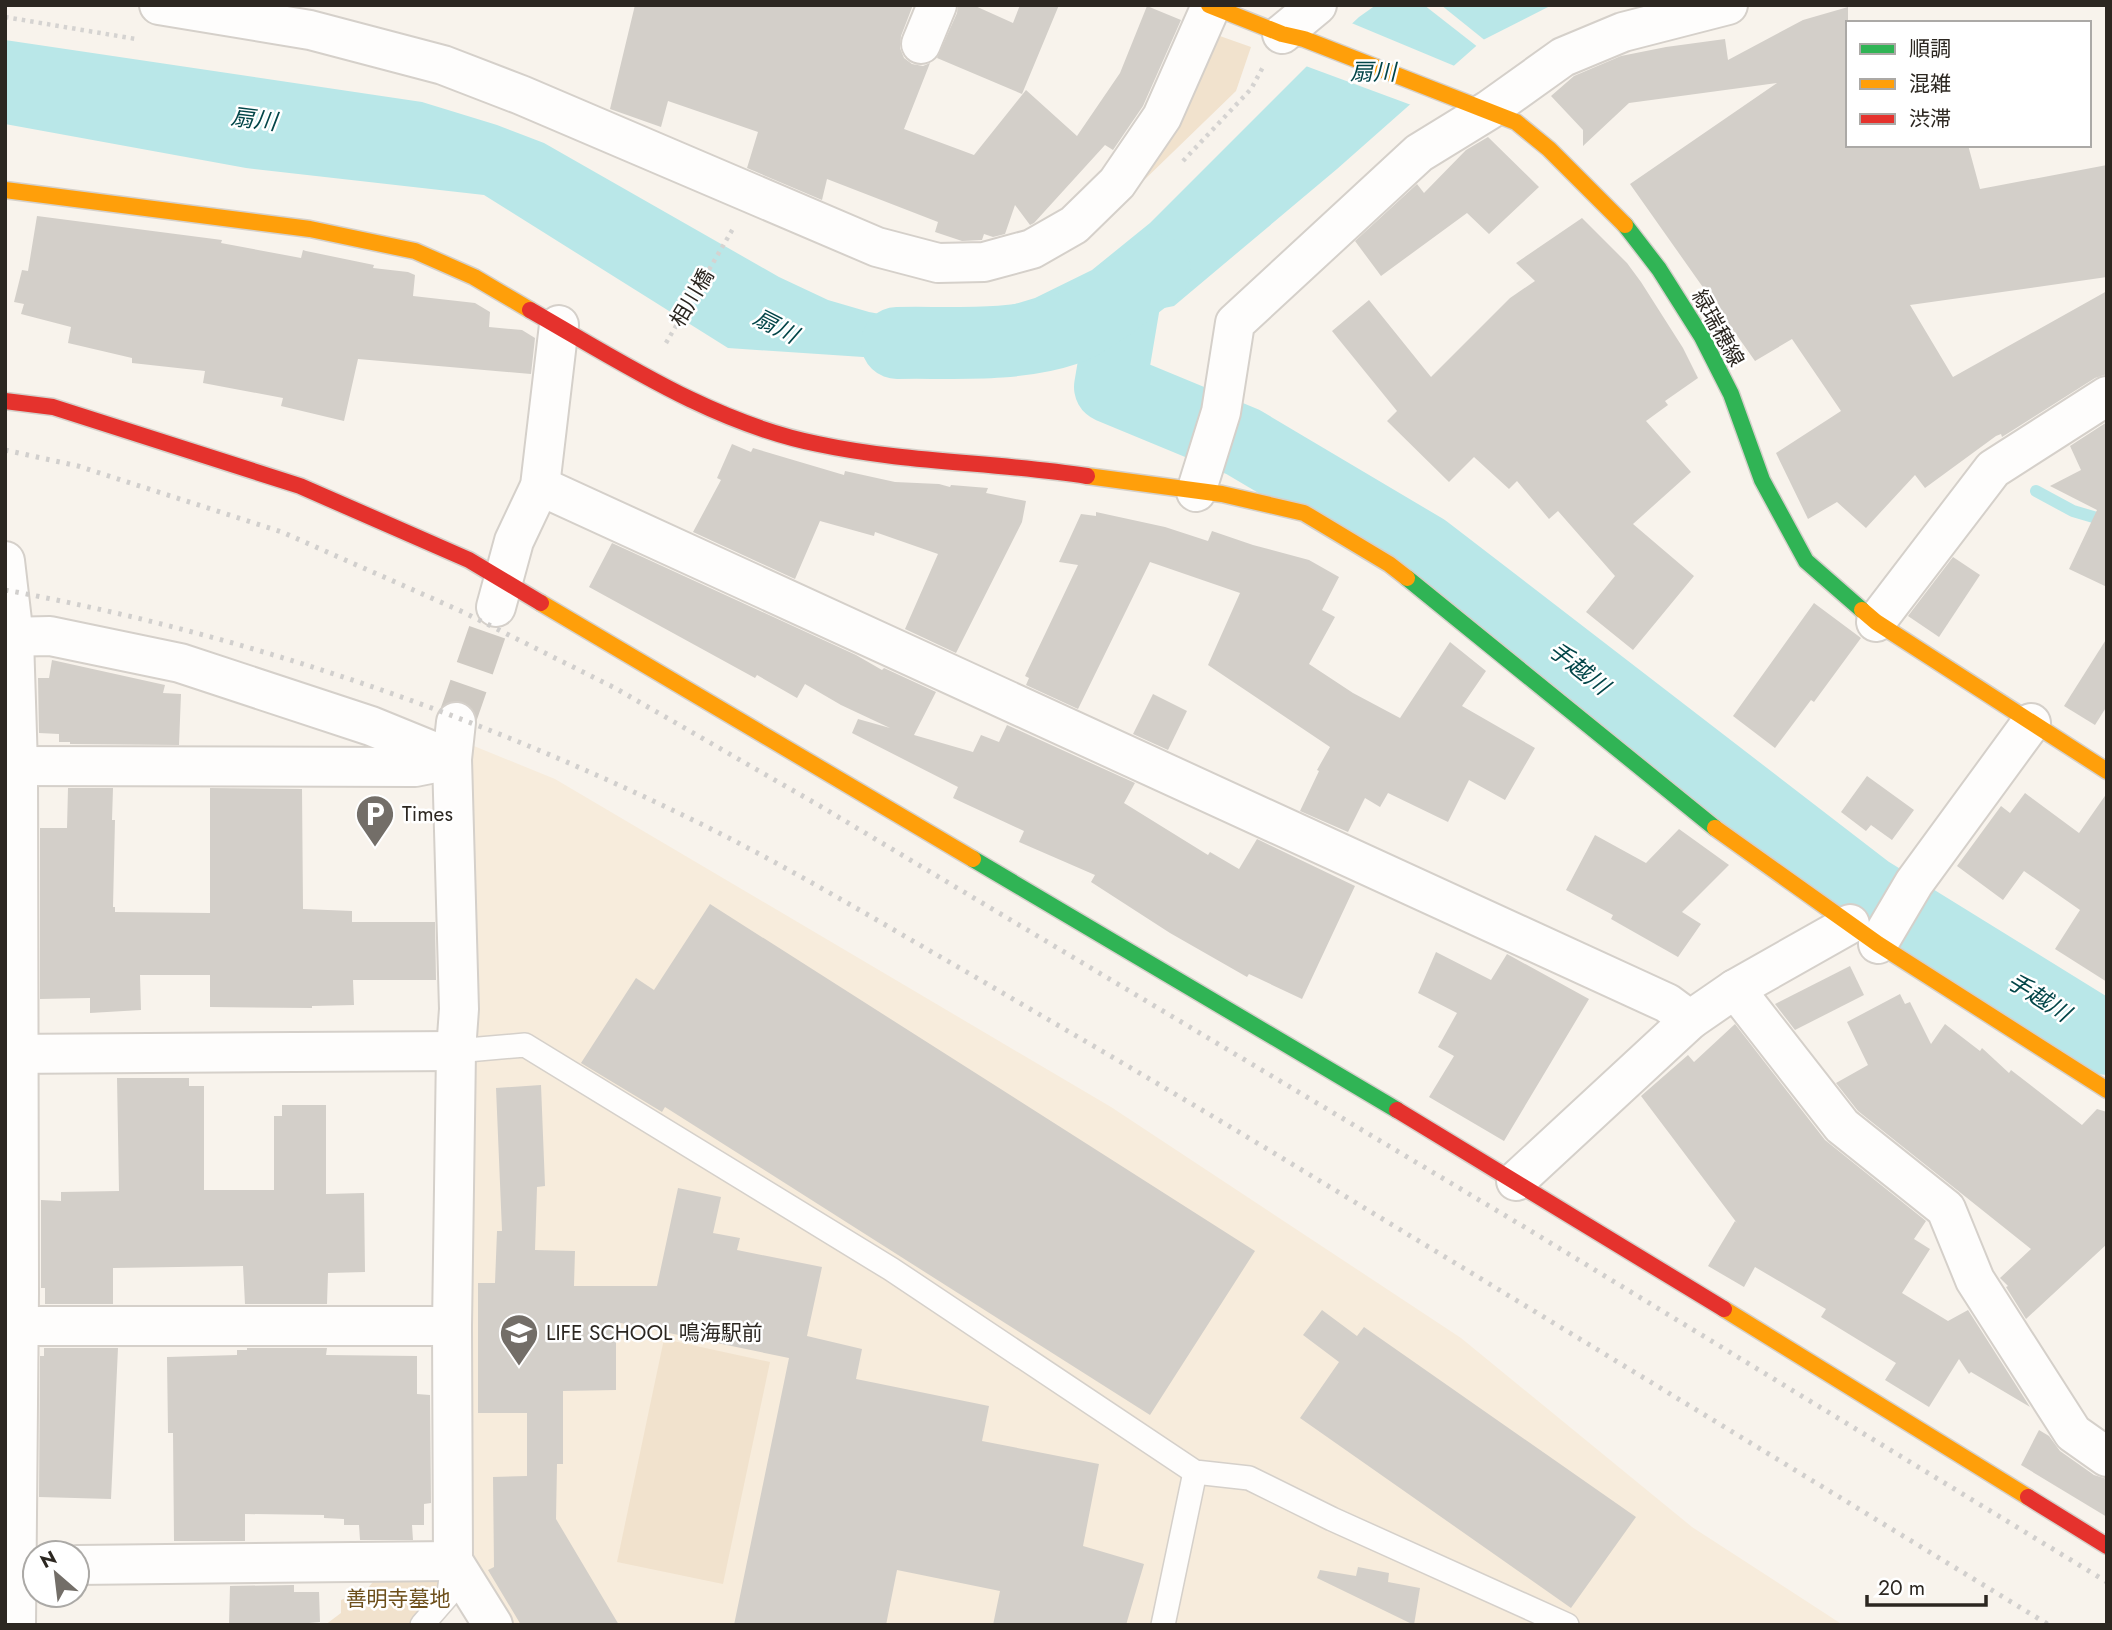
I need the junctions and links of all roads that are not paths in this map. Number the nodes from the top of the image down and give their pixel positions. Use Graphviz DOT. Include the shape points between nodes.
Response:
graph roads {
  1 [pos="159,5"];
  2 [pos="937,5"];
  3 [pos="1728,5"];
  4 [pos="1210,6"];
  5 [pos="1301,26"];
  6 [pos="921,44"];
  7 [pos="1479,107"];
  8 [pos="5,190"];
  9 [pos="559,325"];
  10 [pos="2107,396"];
  11 [pos="5,401"];
  12 [pos="1199,483"];
  13 [pos="540,486"];
  14 [pos="5,561"];
  15 [pos="499,593"];
  16 [pos="1876,622"];
  17 [pos="10,637"];
  18 [pos="2031,723"];
  19 [pos="454,741"];
  20 [pos="11,766"];
  21 [pos="2107,771"];
  22 [pos="1871,934"];
  23 [pos="1735,989"];
  24 [pos="1690,1020"];
  25 [pos="456,1051"];
  26 [pos="11,1054"];
  27 [pos="2107,1090"];
  28 [pos="1516,1181"];
  29 [pos="11,1326"];
  30 [pos="452,1326"];
  31 [pos="2107,1457"];
  32 [pos="1195,1472"];
  33 [pos="2107,1546"];
  34 [pos="453,1560"];
  35 [pos="91,1565"];
  36 [pos="19,1566"];
  37 [pos="16,1625"];
  38 [pos="422,1625"];
  39 [pos="493,1625"];
  40 [pos="1163,1625"];
  41 [pos="1567,1625"];
  1 -- 4 [label="street" via="310,30 443,65 877,247 938,264 1008,256 1032,249 1074,225 1117,183 1162,117"];
  2 -- 6 [label="street"];
  3 -- 7 [label="street" via="1623,32 1563,57"];
  4 -- 5 [label="street, 緑瑞穂線"];
  5 -- 7 [label="street, 緑瑞穂線"];
  7 -- 12 [label="street" via="1419,153 1235,323 1221,412"];
  7 -- 16 [label="street, 緑瑞穂線" via="1516,122 1619,217 1702,337 1731,394 1762,481 1806,561"];
  8 -- 9 [label="street" via="310,229 415,251 474,277"];
  9 -- 12 [label="street" via="646,377 736,420 815,444 894,458"];
  9 -- 13 [label="street"];
  10 -- 16 [label="street" via="1993,469"];
  11 -- 15 [label="street" via="53,407 300,486 469,560"];
  12 -- 22 [label="street" via="1222,494 1304,513 1389,564 1702,819"];
  13 -- 15 [label="street" via="514,541"];
  13 -- 24 [label="street" via="1667,1003"];
  14 -- 17 [label="street"];
  15 -- 28 [label="street"];
  16 -- 18 [label="street, 緑瑞穂線"];
  17 -- 19 [label="street" via="50,636 180,663 370,726"];
  17 -- 20 [label="street"];
  18 -- 21 [label="street, 緑瑞穂線"];
  18 -- 22 [label="street"];
  19 -- 20 [label="street" via="415,767"];
  19 -- 25 [label="street"];
  20 -- 26 [label="street"];
  22 -- 23 [label="street"];
  22 -- 27 [label="street"];
  23 -- 24 [label="street"];
  23 -- 31 [label="street" via="1842,1126 1946,1209 1975,1280 2073,1433"];
  24 -- 28 [label="street"];
  25 -- 26 [label="street"];
  25 -- 30 [label="street"];
  25 -- 32 [label="lane" via="525,1045 891,1269"];
  26 -- 29 [label="street" via="19,1293"];
  28 -- 33 [label="street"];
  29 -- 30 [label="street"];
  29 -- 36 [label="street"];
  30 -- 34 [label="street"];
  32 -- 40 [label="lane"];
  32 -- 41 [label="lane" via="1250,1478"];
  34 -- 35 [label="street"];
  34 -- 38 [label="lane" via="449,1594"];
  34 -- 39 [label="street"];
  36 -- 37 [label="street"];
}
